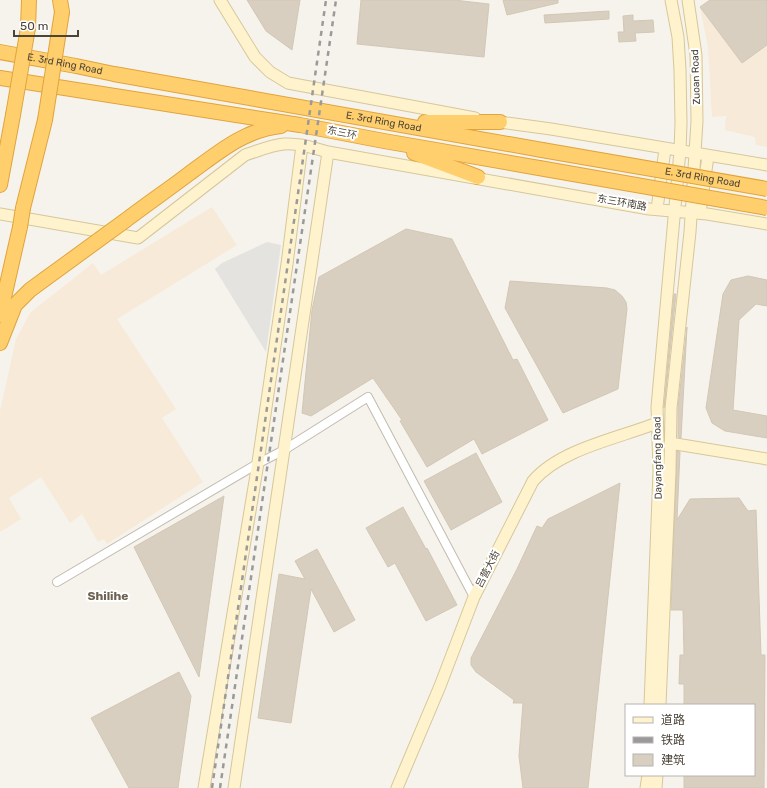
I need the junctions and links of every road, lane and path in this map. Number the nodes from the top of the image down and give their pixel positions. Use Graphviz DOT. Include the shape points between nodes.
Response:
graph roads {
  1 [pos="29,0"];
  2 [pos="220,0"];
  3 [pos="671,0"];
  4 [pos="688,0"];
  5 [pos="61,6"];
  6 [pos="0,52"];
  7 [pos="0,78"];
  8 [pos="386,122"];
  9 [pos="500,122"];
  10 [pos="300,125"];
  11 [pos="384,141"];
  12 [pos="302,145"];
  13 [pos="665,149"];
  14 [pos="680,151"];
  15 [pos="328,152"];
  16 [pos="695,154"];
  17 [pos="708,156"];
  18 [pos="767,165"];
  19 [pos="478,178"];
  20 [pos="0,185"];
  21 [pos="767,189"];
  22 [pos="767,208"];
  23 [pos="657,209"];
  24 [pos="674,211"];
  25 [pos="695,213"];
  26 [pos="0,214"];
  27 [pos="767,224"];
  28 [pos="0,315"];
  29 [pos="0,343"];
  30 [pos="658,423"];
  31 [pos="670,443"];
  32 [pos="284,450"];
  33 [pos="767,459"];
  34 [pos="258,464"];
  35 [pos="57,582"];
  36 [pos="474,597"];
  37 [pos="650,704"];
  38 [pos="660,704"];
  39 [pos="648,776"];
  40 [pos="657,776"];
  41 [pos="204,788"];
  42 [pos="234,788"];
  43 [pos="397,788"];
  44 [pos="646,788"];
  45 [pos="656,788"];
  1 -- 20 [label="highway, bridge" via="28,28"];
  2 -- 9 [label="street" via="255,57 270,72 288,83"];
  3 -- 14 [label="street, Zuoan Road" via="678,38 680,70"];
  4 -- 16 [label="street, Zuoan Road" via="696,55"];
  5 -- 28 [label="highway, bridge" via="45,120"];
  6 -- 8 [label="highway, E. 3rd Ring Road"];
  7 -- 10 [label="highway"];
  8 -- 9 [label="highway"];
  8 -- 21 [label="highway, E. 3rd Ring Road, bridge"];
  9 -- 13 [label="street"];
  10 -- 11 [label="highway, 东三环"];
  10 -- 29 [label="highway, bridge" via="268,128 248,134 228,145 30,290 15,305"];
  11 -- 19 [label="highway"];
  11 -- 22 [label="highway, E. 3rd Ring Road, bridge"];
  12 -- 15 [label="street, 东三环南路"];
  12 -- 26 [label="street, 东三环南路" via="285,144 245,155 138,238"];
  12 -- 34 [label="street"];
  13 -- 14 [label="street"];
  13 -- 23 [label="street"];
  14 -- 16 [label="street"];
  14 -- 24 [label="street, Zuoan Road"];
  15 -- 19 [label="street, 东三环南路"];
  15 -- 32 [label="street"];
  16 -- 17 [label="street"];
  16 -- 25 [label="street, Zuoan Road"];
  17 -- 18 [label="street"];
  17 -- 25 [label="street"];
  19 -- 23 [label="street, 东三环南路"];
  23 -- 24 [label="street, 东三环南路"];
  24 -- 25 [label="street, 东三环南路"];
  24 -- 30 [label="street, Dayangfang Road" via="657,407"];
  25 -- 27 [label="street, 东三环南路"];
  25 -- 31 [label="street, Dayangfang Road" via="671,408"];
  30 -- 36 [label="street, 吕营大街" via="579,450 552,464 538,475"];
  30 -- 37 [label="street, Dayangfang Road" via="659,471"];
  31 -- 33 [label="street"];
  31 -- 38 [label="street, Dayangfang Road"];
  32 -- 34 [label="street"];
  32 -- 36 [label="street" via="368,397"];
  32 -- 42 [label="street"];
  34 -- 35 [label="street"];
  34 -- 41 [label="street"];
  36 -- 43 [label="street, 吕营大街"];
  39 -- 44 [label="street"];
  40 -- 45 [label="street"];
}
